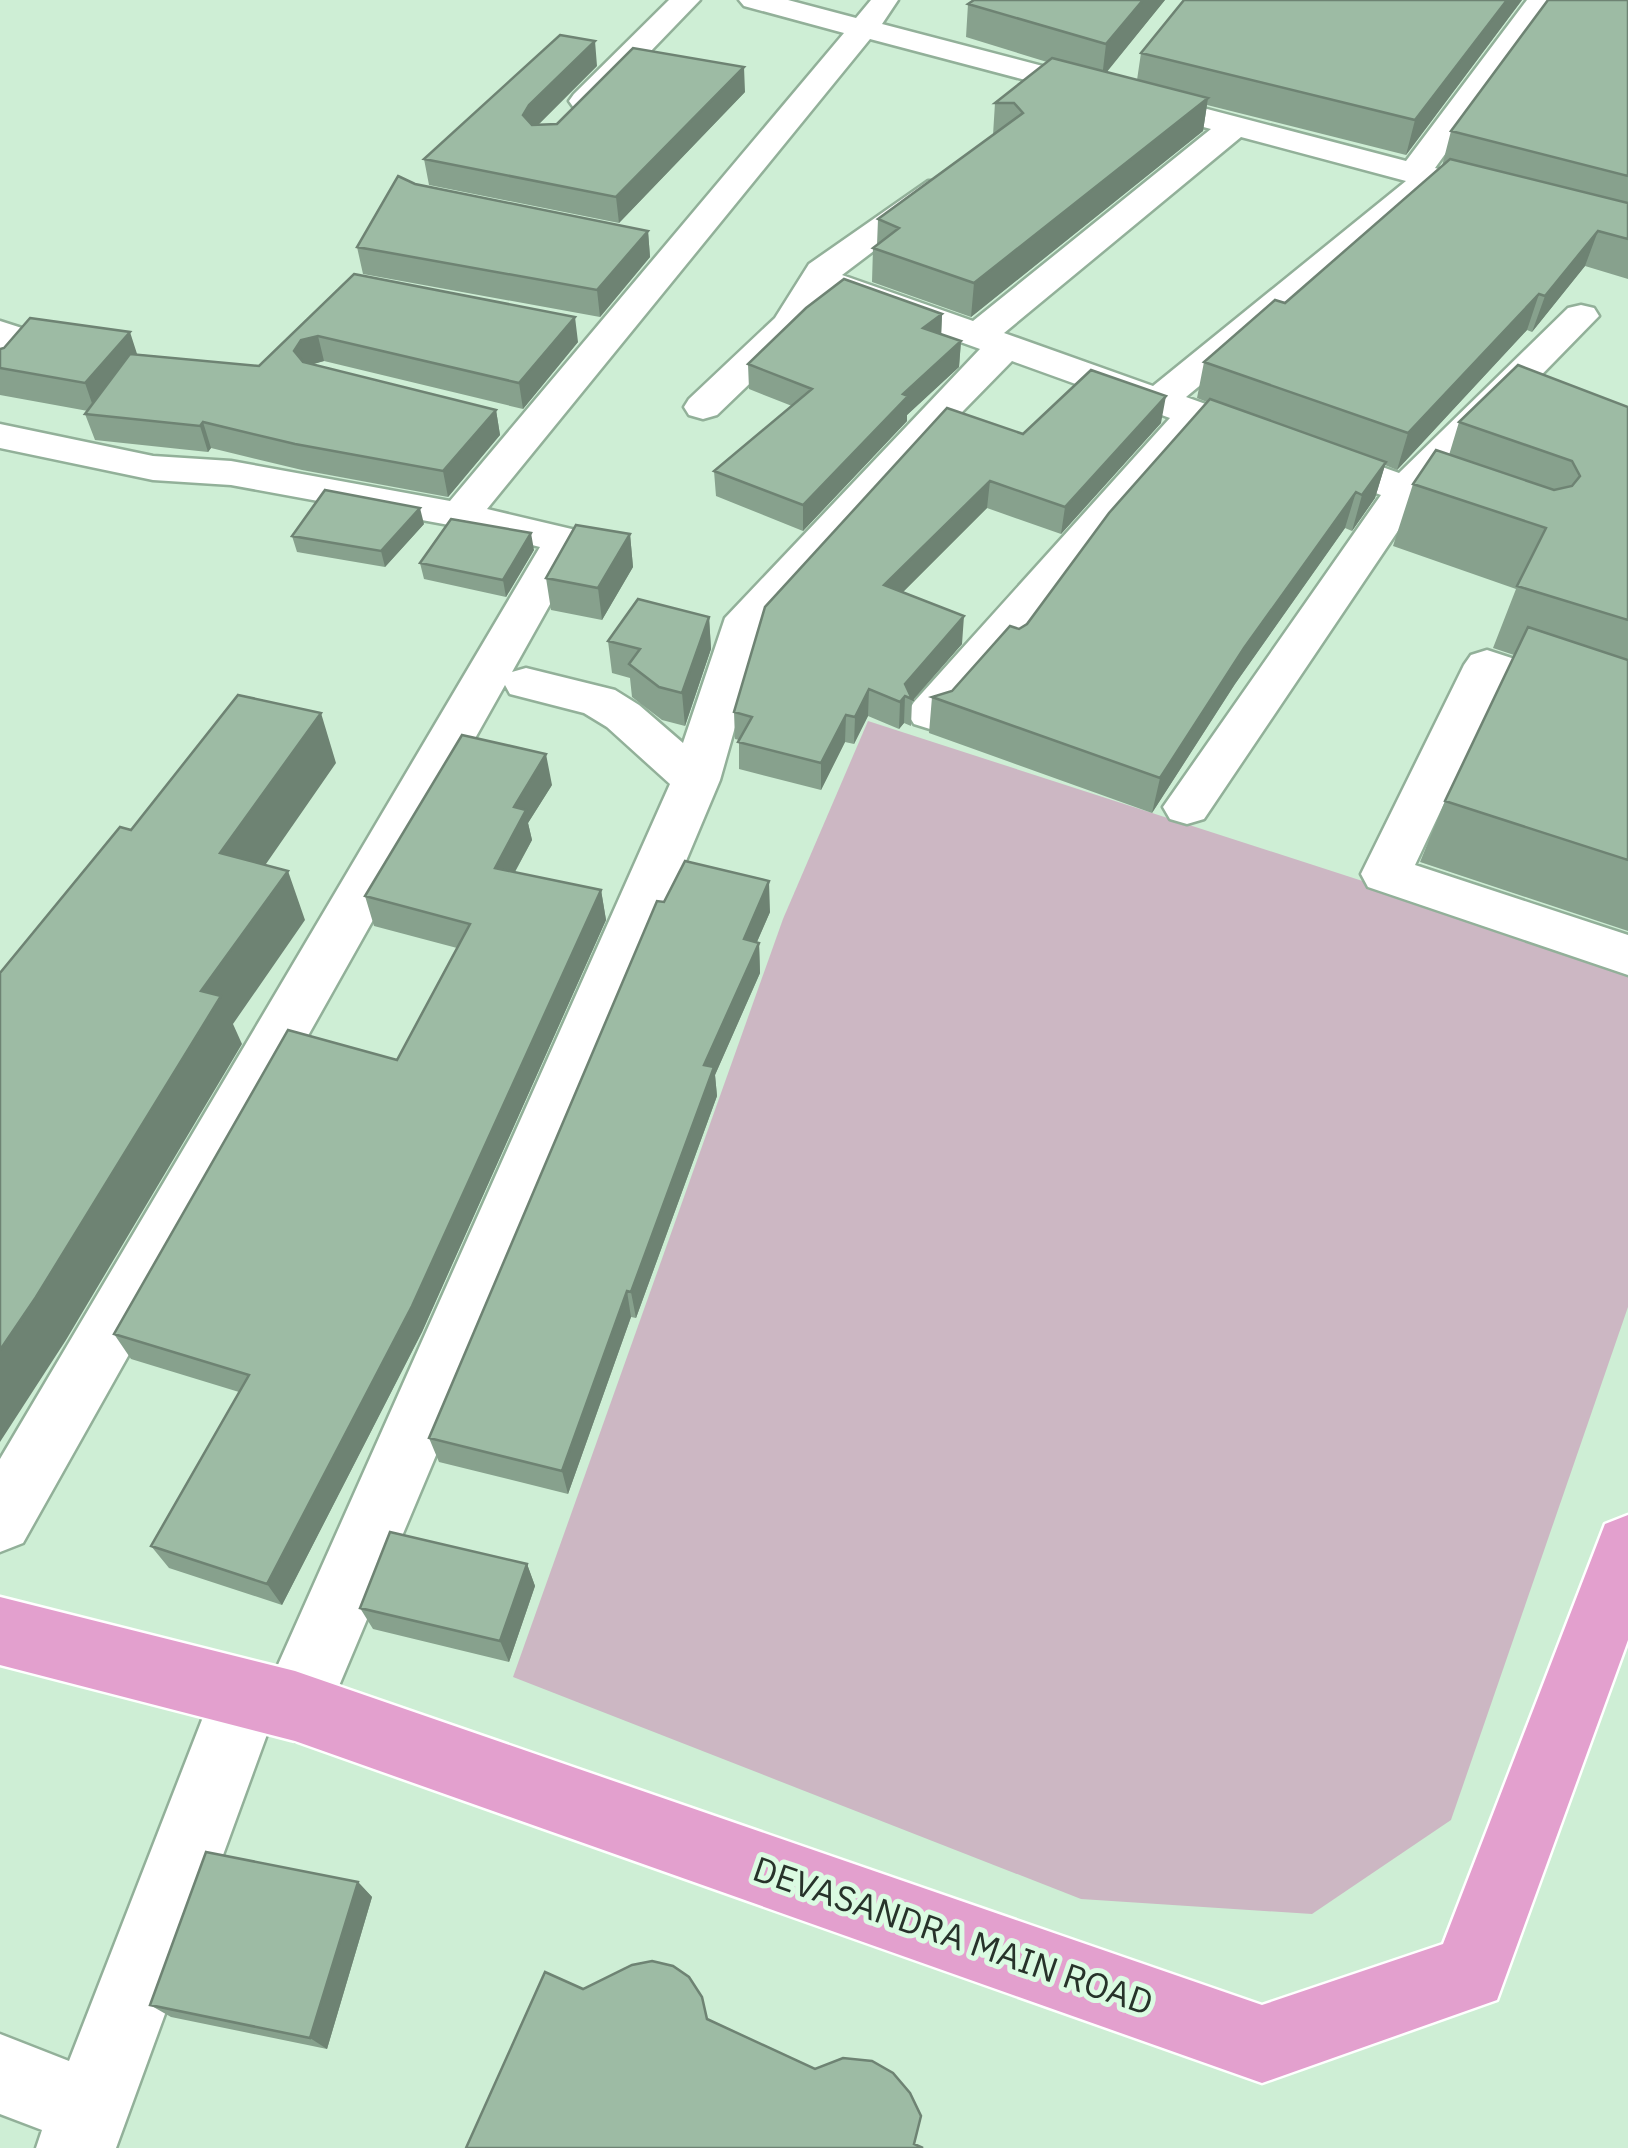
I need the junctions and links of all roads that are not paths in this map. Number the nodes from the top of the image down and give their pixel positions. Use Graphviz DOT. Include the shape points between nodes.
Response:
graph roads {
  1 [pos="685,0"];
  2 [pos="754,0"];
  3 [pos="887,0"];
  4 [pos="1542,0"];
  5 [pos="863,28"];
  6 [pos="1136,62"];
  7 [pos="1110,93"];
  8 [pos="560,126"];
  9 [pos="1235,126"];
  10 [pos="967,169"];
  11 [pos="1423,175"];
  12 [pos="1622,217"];
  13 [pos="643,242"];
  14 [pos="680,249"];
  15 [pos="820,279"];
  16 [pos="1580,316"];
  17 [pos="573,327"];
  18 [pos="0,332"];
  19 [pos="610,334"];
  20 [pos="990,342"];
  21 [pos="0,366"];
  22 [pos="1177,406"];
  23 [pos="703,407"];
  24 [pos="495,418"];
  25 [pos="533,427"];
  26 [pos="0,436"];
  27 [pos="1406,490"];
  28 [pos="460,515"];
  29 [pos="1513,529"];
  30 [pos="526,683"];
  31 [pos="930,712"];
  32 [pos="1628,712"];
  33 [pos="696,780"];
  34 [pos="1187,807"];
  35 [pos="1628,955"];
  36 [pos="0,1521"];
  37 [pos="1628,1547"];
  38 [pos="0,1631"];
  39 [pos="270,1701"];
  40 [pos="0,2074"];
  41 [pos="84,2128"];
  1 -- 8 [label="street"];
  2 -- 5 [label="street"];
  3 -- 5 [label="street"];
  4 -- 11 [label="street"];
  5 -- 7 [label="street"];
  5 -- 14 [label="street"];
  6 -- 7 [label="street"];
  7 -- 9 [label="street"];
  9 -- 11 [label="street"];
  9 -- 20 [label="street"];
  10 -- 15 [label="street"];
  11 -- 12 [label="street"];
  11 -- 22 [label="street"];
  13 -- 14 [label="street"];
  14 -- 19 [label="street"];
  15 -- 20 [label="street"];
  15 -- 23 [label="street" via="803,308"];
  16 -- 27 [label="street"];
  17 -- 19 [label="street"];
  18 -- 21 [label="street" via="18,346"];
  19 -- 25 [label="street"];
  20 -- 22 [label="street"];
  20 -- 33 [label="street" via="904,449 742,628"];
  22 -- 27 [label="street"];
  22 -- 31 [label="street"];
  24 -- 25 [label="street"];
  25 -- 28 [label="street"];
  26 -- 28 [label="street" via="153,468 232,473"];
  27 -- 29 [label="street"];
  27 -- 34 [label="street"];
  28 -- 36 [label="street" via="566,540"];
  30 -- 33 [label="street" via="599,701"];
  32 -- 35 [label="street" via="1488,664 1386,874"];
  33 -- 39 [label="street"];
  37 -- 39 [label="main road, DEVASANDRA MAIN ROAD" via="1470,1972 1262,2044"];
  38 -- 39 [label="main road, DEVASANDRA MAIN ROAD"];
  39 -- 41 [label="street"];
  40 -- 41 [label="street"];
}
